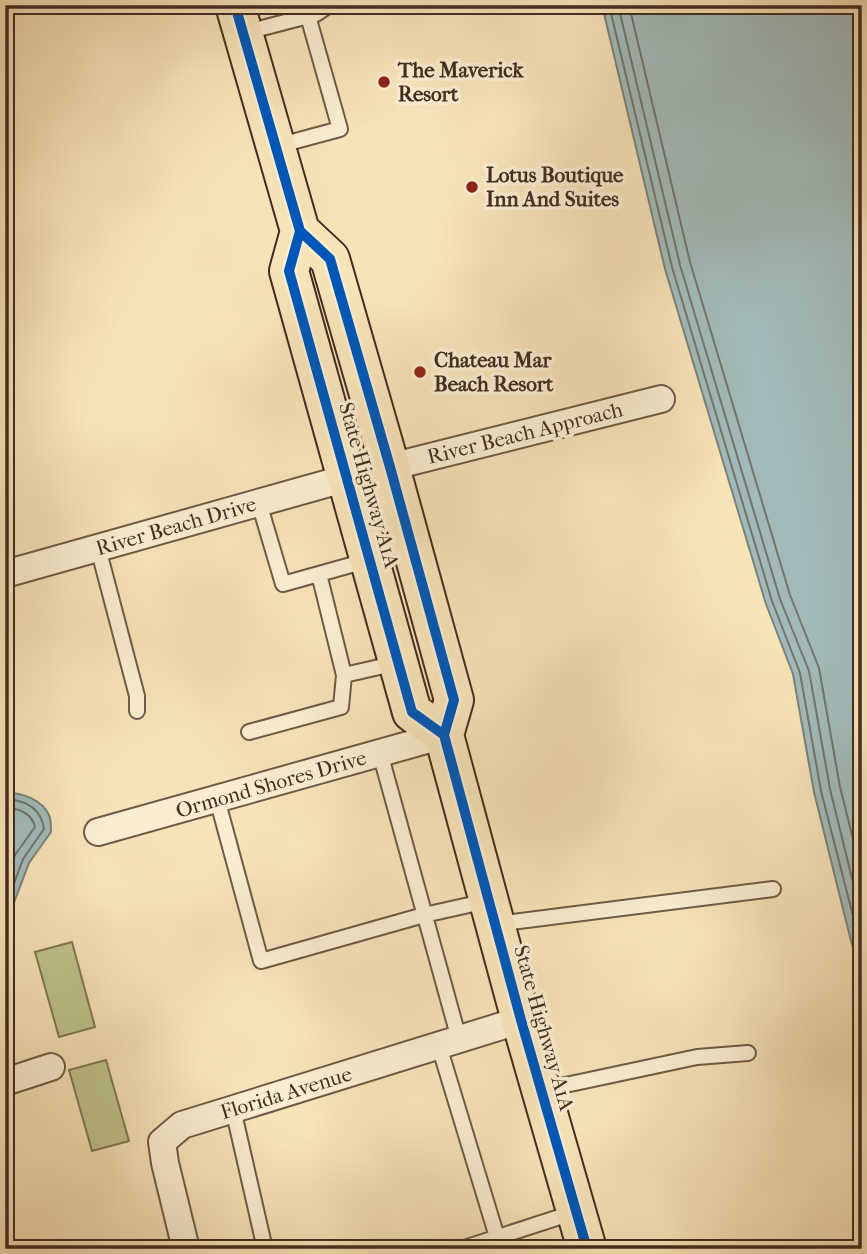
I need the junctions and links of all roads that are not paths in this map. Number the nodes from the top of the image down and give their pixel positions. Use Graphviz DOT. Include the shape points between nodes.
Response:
graph roads {
  1 [pos="326,5"];
  2 [pos="308,16"];
  3 [pos="239,19"];
  4 [pos="276,146"];
  5 [pos="300,231"];
  6 [pos="319,377"];
  7 [pos="661,399"];
  8 [pos="390,467"];
  9 [pos="347,478"];
  10 [pos="259,503"];
  11 [pos="408,534"];
  12 [pos="98,548"];
  13 [pos="370,560"];
  14 [pos="5,574"];
  15 [pos="319,574"];
  16 [pos="398,662"];
  17 [pos="344,675"];
  18 [pos="137,711"];
  19 [pos="249,732"];
  20 [pos="444,735"];
  21 [pos="380,752"];
  22 [pos="217,799"];
  23 [pos="98,832"];
  24 [pos="773,889"];
  25 [pos="491,912"];
  26 [pos="424,915"];
  27 [pos="521,1020"];
  28 [pos="449,1042"];
  29 [pos="748,1053"];
  30 [pos="51,1067"];
  31 [pos="5,1082"];
  32 [pos="541,1090"];
  33 [pos="233,1109"];
  34 [pos="576,1211"];
  35 [pos="501,1243"];
  36 [pos="186,1249"];
  37 [pos="265,1249"];
  38 [pos="460,1249"];
  39 [pos="587,1249"];
  1 -- 2 [label="lane"];
  2 -- 3 [label="lane"];
  2 -- 4 [label="lane" via="340,128"];
  3 -- 4 [label="main road"];
  4 -- 5 [label="main road"];
  5 -- 6 [label="main road, State Highway A1A" via="289,271"];
  5 -- 8 [label="main road, State Highway A1A" via="330,259"];
  6 -- 8 [label="main road" via="352,440 367,457"];
  6 -- 9 [label="main road, State Highway A1A"];
  7 -- 8 [label="street, River Beach Approach"];
  8 -- 11 [label="main road, State Highway A1A"];
  9 -- 10 [label="street, River Beach Drive"];
  9 -- 11 [label="main road" via="373,495"];
  9 -- 13 [label="main road, State Highway A1A"];
  10 -- 12 [label="street, River Beach Drive"];
  10 -- 15 [label="lane" via="282,584"];
  11 -- 20 [label="main road, State Highway A1A" via="454,700"];
  12 -- 14 [label="street, River Beach Drive"];
  12 -- 18 [label="lane"];
  13 -- 15 [label="lane"];
  13 -- 16 [label="main road, State Highway A1A"];
  15 -- 17 [label="lane"];
  16 -- 17 [label="lane"];
  16 -- 20 [label="main road, State Highway A1A" via="412,712"];
  17 -- 19 [label="lane" via="341,707"];
  20 -- 21 [label="street, Ormond Shores Drive"];
  20 -- 25 [label="main road, State Highway A1A"];
  21 -- 22 [label="street, Ormond Shores Drive"];
  21 -- 26 [label="lane"];
  22 -- 23 [label="street, Ormond Shores Drive"];
  22 -- 26 [label="lane" via="261,961"];
  24 -- 25 [label="lane"];
  25 -- 26 [label="lane"];
  25 -- 27 [label="main road, State Highway A1A"];
  26 -- 28 [label="lane"];
  27 -- 28 [label="street, Florida Avenue"];
  27 -- 32 [label="main road, State Highway A1A"];
  28 -- 33 [label="street, Florida Avenue"];
  28 -- 35 [label="lane"];
  29 -- 32 [label="lane" via="697,1056"];
  30 -- 31 [label="street"];
  32 -- 34 [label="main road, State Highway A1A"];
  33 -- 36 [label="street, Florida Avenue" via="182,1125 162,1142"];
  33 -- 37 [label="lane"];
  34 -- 35 [label="lane"];
  34 -- 39 [label="main road, State Highway A1A"];
  35 -- 38 [label="lane"];
}
